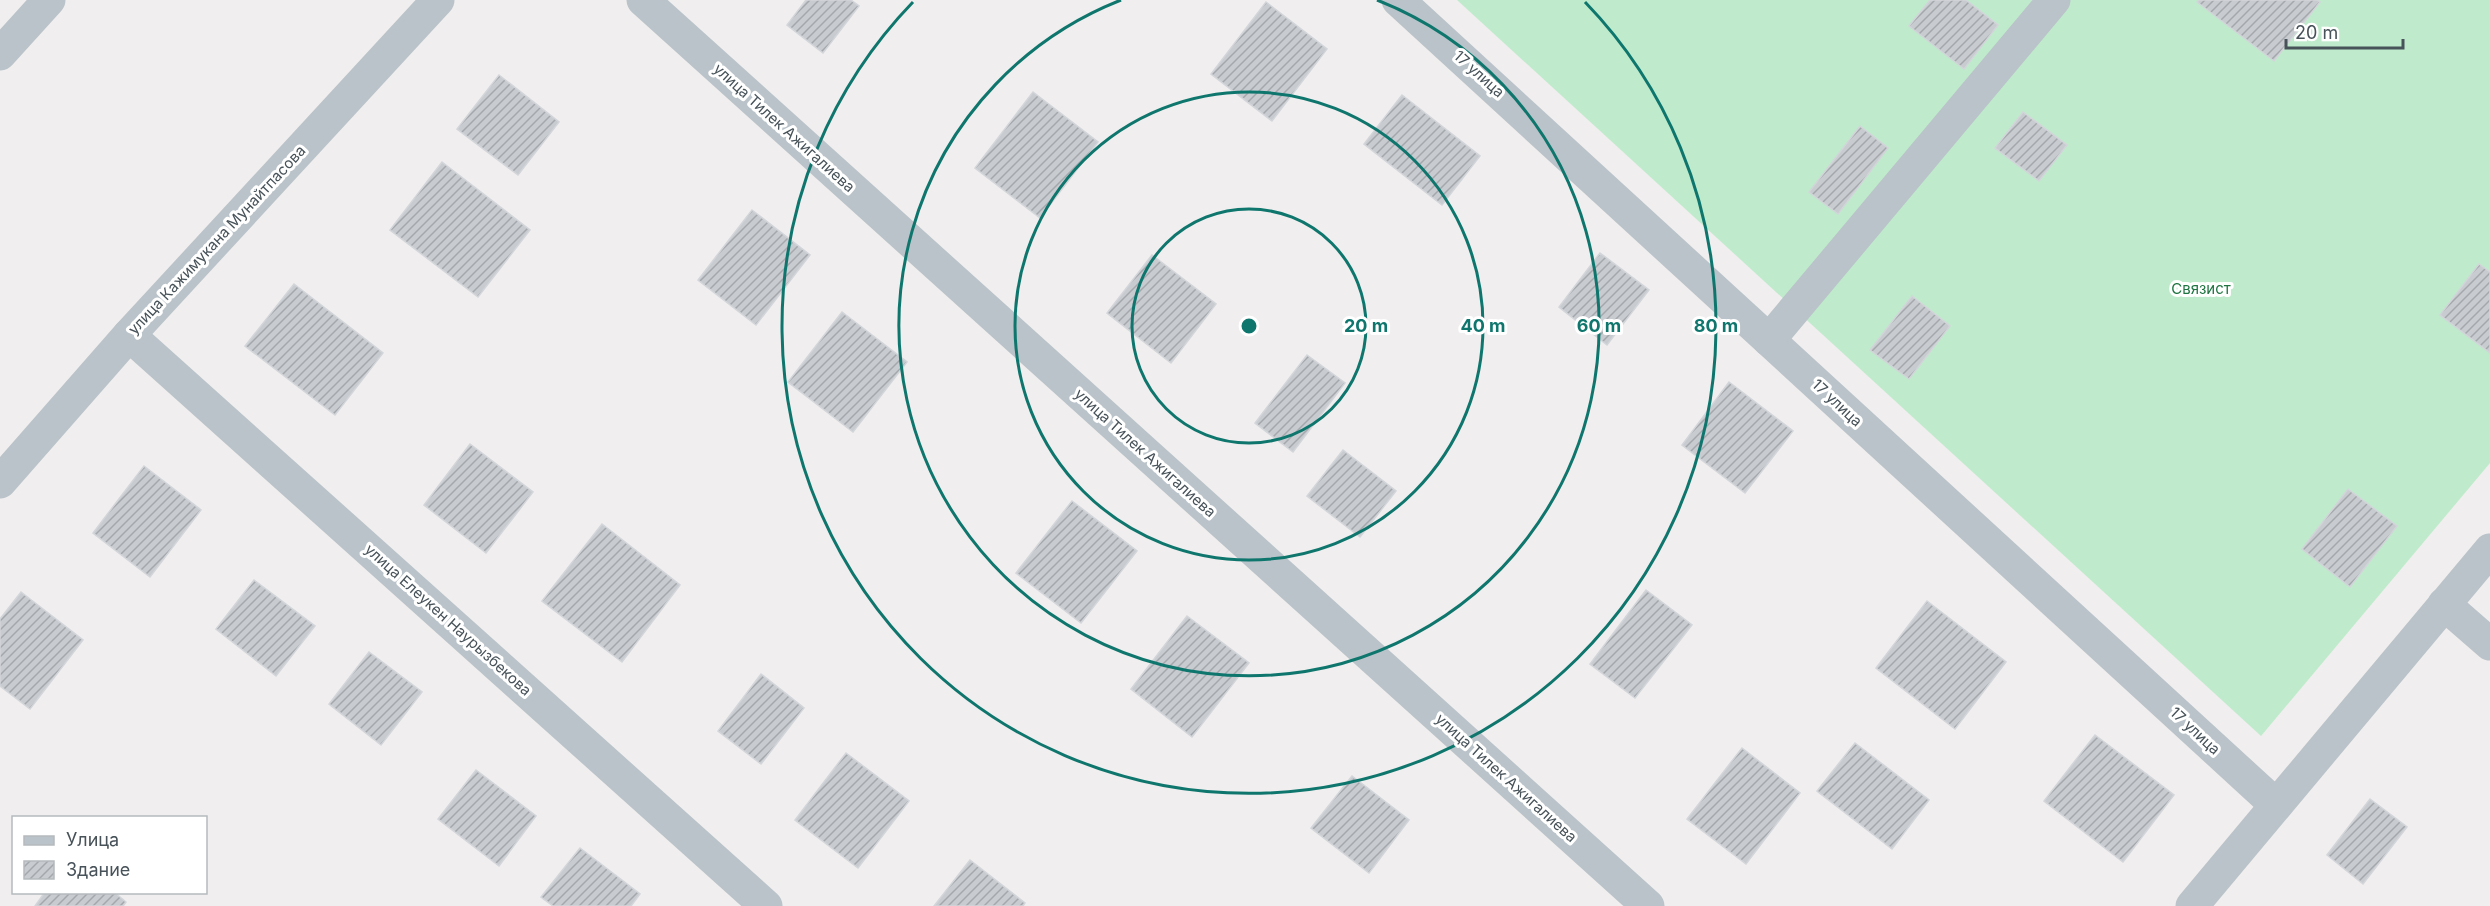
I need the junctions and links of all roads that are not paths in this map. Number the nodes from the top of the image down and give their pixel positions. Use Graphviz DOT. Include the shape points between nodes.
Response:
graph roads {
  1 [pos="49,0"];
  2 [pos="438,0"];
  3 [pos="643,0"];
  4 [pos="1398,0"];
  5 [pos="2054,0"];
  6 [pos="0,54"];
  7 [pos="129,335"];
  8 [pos="1769,340"];
  9 [pos="0,482"];
  10 [pos="2490,550"];
  11 [pos="2444,604"];
  12 [pos="2490,644"];
  13 [pos="2276,805"];
  14 [pos="766,906"];
  15 [pos="1648,906"];
  16 [pos="2192,906"];
  1 -- 6 [label="street"];
  2 -- 7 [label="street, улица Кажимукана Мунайтпасова"];
  3 -- 15 [label="street, улица Тилек Ажигалиева"];
  4 -- 8 [label="street, 17 улица"];
  5 -- 8 [label="street"];
  7 -- 9 [label="street, улица Кажимукана Мунайтпасова"];
  7 -- 14 [label="street, улица Елеукен Наурызбекова"];
  8 -- 13 [label="street, 17 улица"];
  10 -- 11 [label="street"];
  11 -- 12 [label="street"];
  11 -- 13 [label="street"];
  13 -- 16 [label="street"];
}
